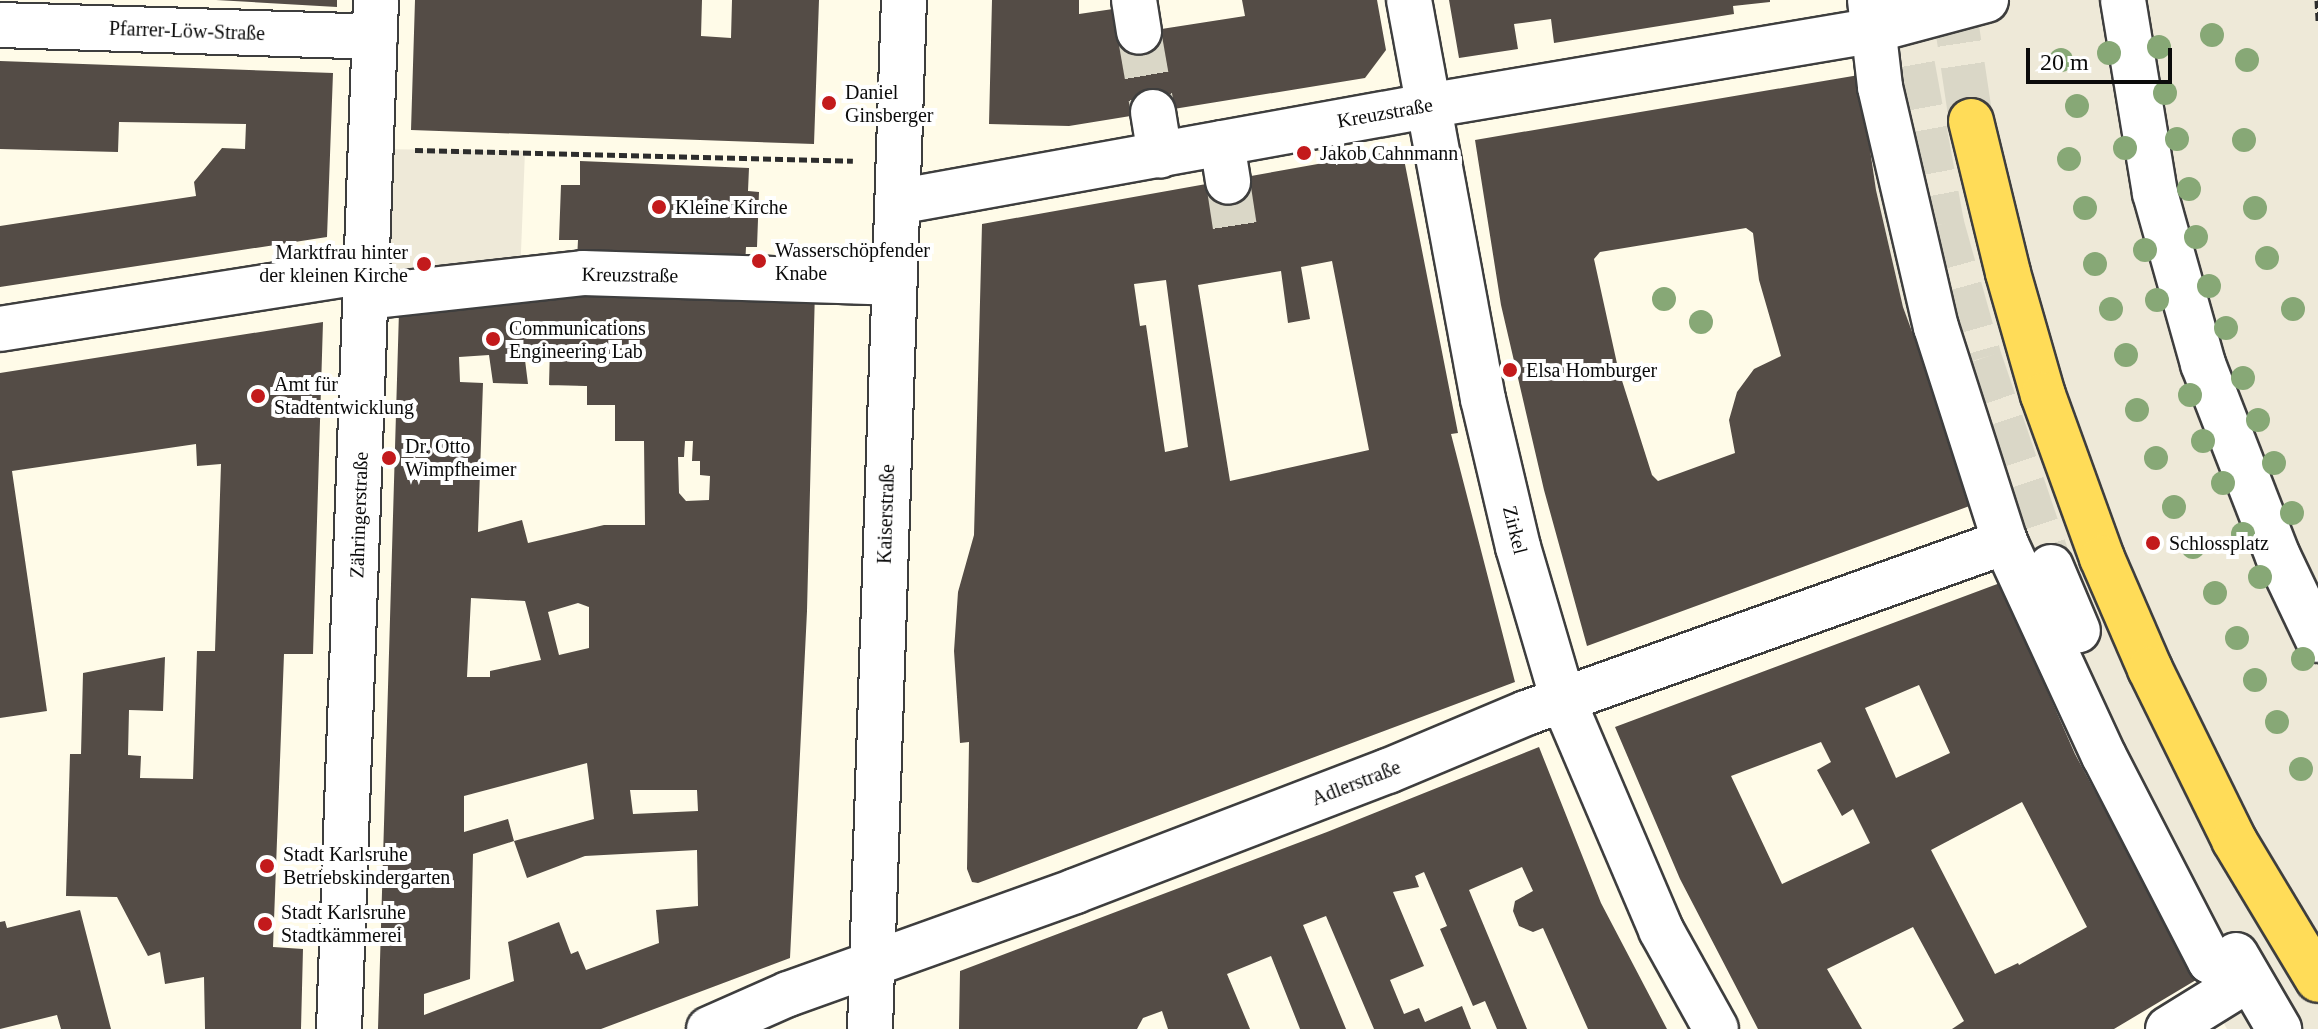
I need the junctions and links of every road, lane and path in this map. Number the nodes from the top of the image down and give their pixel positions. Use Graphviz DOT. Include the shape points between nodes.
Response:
graph roads {
  1 [pos="904,0"];
  2 [pos="1409,0"];
  3 [pos="1986,0"];
  4 [pos="2123,0"];
  5 [pos="2317,0"];
  6 [pos="1878,10"];
  7 [pos="2318,21"];
  8 [pos="361,24"];
  9 [pos="0,25"];
  10 [pos="1427,106"];
  11 [pos="1153,112"];
  12 [pos="1971,121"];
  13 [pos="372,149"];
  14 [pos="1160,155"];
  15 [pos="897,182"];
  16 [pos="894,283"];
  17 [pos="368,284"];
  18 [pos="0,329"];
  19 [pos="2005,542"];
  20 [pos="2051,567"];
  21 [pos="2318,640"];
  22 [pos="1563,700"];
  23 [pos="872,965"];
  24 [pos="2249,979"];
  25 [pos="2318,980"];
  26 [pos="339,1029"];
  27 [pos="709,1029"];
  28 [pos="870,1029"];
  29 [pos="1716,1029"];
  30 [pos="2168,1029"];
  31 [pos="2279,1029"];
  1 -- 15 [label="street, Kaiserstraße"];
  2 -- 10 [label="street, Zirkel"];
  3 -- 6 [label="street, Kreuzstraße"];
  4 -- 21 [label="street" via="2155,193 2203,364 2278,556"];
  5 -- 7 [label="path"];
  6 -- 10 [label="street, Kreuzstraße"];
  6 -- 19 [label="street" via="1880,87 1936,327"];
  8 -- 9 [label="street, Pfarrer-Löw-Straße"];
  8 -- 13 [label="street, Zähringerstraße"];
  10 -- 14 [label="street, Kreuzstraße" via="1225,162"];
  10 -- 22 [label="street, Zirkel" via="1486,413"];
  11 -- 14 [label="street"];
  12 -- 25 [label="main road" via="2043,395 2102,558 2155,682 2234,840"];
  13 -- 15 [label="path" via="749,156"];
  13 -- 17 [label="street, Zähringerstraße"];
  14 -- 15 [label="street, Kreuzstraße"];
  15 -- 16 [label="street, Kaiserstraße"];
  16 -- 17 [label="street, Kreuzstraße" via="583,273"];
  16 -- 23 [label="street, Kaiserstraße"];
  17 -- 18 [label="street, Kreuzstraße"];
  17 -- 26 [label="street, Zähringerstraße"];
  19 -- 22 [label="street, Adlerstraße"];
  19 -- 24 [label="street" via="2104,756 2210,961"];
  20 -- 24 [label="street" via="2146,783"];
  22 -- 23 [label="street, Adlerstraße"];
  22 -- 29 [label="street, Zirkel" via="1661,930"];
  23 -- 27 [label="street, Adlerstraße"];
  23 -- 28 [label="street, Kaiserstraße"];
  24 -- 30 [label="street"];
  24 -- 31 [label="street"];
}
